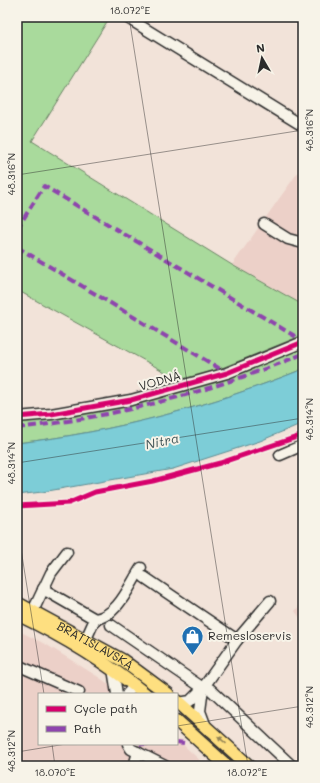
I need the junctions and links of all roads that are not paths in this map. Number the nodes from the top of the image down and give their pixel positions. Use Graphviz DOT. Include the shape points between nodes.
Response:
graph roads {
  1 [pos="126,17"];
  2 [pos="303,126"];
  3 [pos="264,224"];
  4 [pos="303,244"];
  5 [pos="303,342"];
  6 [pos="17,417"];
  7 [pos="303,445"];
  8 [pos="280,455"];
  9 [pos="67,552"];
  10 [pos="43,589"];
  11 [pos="270,600"];
  12 [pos="17,603"];
  13 [pos="33,611"];
  14 [pos="17,614"];
  15 [pos="95,619"];
  16 [pos="111,626"];
  17 [pos="86,639"];
  18 [pos="237,640"];
  19 [pos="17,664"];
  20 [pos="113,669"];
  21 [pos="203,688"];
  22 [pos="131,690"];
  23 [pos="79,692"];
  24 [pos="117,693"];
  25 [pos="142,693"];
  26 [pos="158,693"];
  27 [pos="167,693"];
  28 [pos="178,704"];
  29 [pos="178,722"];
  30 [pos="206,727"];
  31 [pos="129,745"];
  32 [pos="138,752"];
  33 [pos="134,766"];
  34 [pos="165,766"];
  35 [pos="228,766"];
  36 [pos="248,766"];
  37 [pos="292,766"];
  1 -- 2 [label="street"];
  3 -- 4 [label="street" via="288,239"];
  5 -- 6 [label="street, VODNÁ" via="227,372 131,400 51,414"];
  7 -- 8 [label="street"];
  9 -- 10 [label="street"];
  10 -- 13 [label="street"];
  10 -- 15 [label="street"];
  11 -- 18 [label="street"];
  12 -- 13 [label="main road, BRATISLAVSKÁ"];
  13 -- 17 [label="main road, BRATISLAVSKÁ"];
  14 -- 20 [label="main road, BRATISLAVSKÁ" via="75,644"];
  15 -- 17 [label="street"];
  15 -- 18 [label="street" via="104,618 113,612 142,572"];
  16 -- 21 [label="street"];
  17 -- 27 [label="main road, BRATISLAVSKÁ" via="137,670"];
  18 -- 21 [label="street"];
  19 -- 23 [label="street"];
  20 -- 22 [label="main road, BRATISLAVSKÁ"];
  20 -- 24 [label="street"];
  21 -- 28 [label="street" via="190,701"];
  21 -- 30 [label="street" via="200,711"];
  21 -- 37 [label="street" via="210,689"];
  22 -- 25 [label="main road, BRATISLAVSKÁ"];
  22 -- 26 [label="main road" via="150,687"];
  28 -- 30 [label="main road" via="199,726"];
  29 -- 35 [label="main road"];
  36 -- 30 [label="main road, one-way"];
  31 -- 32 [label="street"];
  32 -- 33 [label="street"];
  32 -- 34 [label="street"];
}
